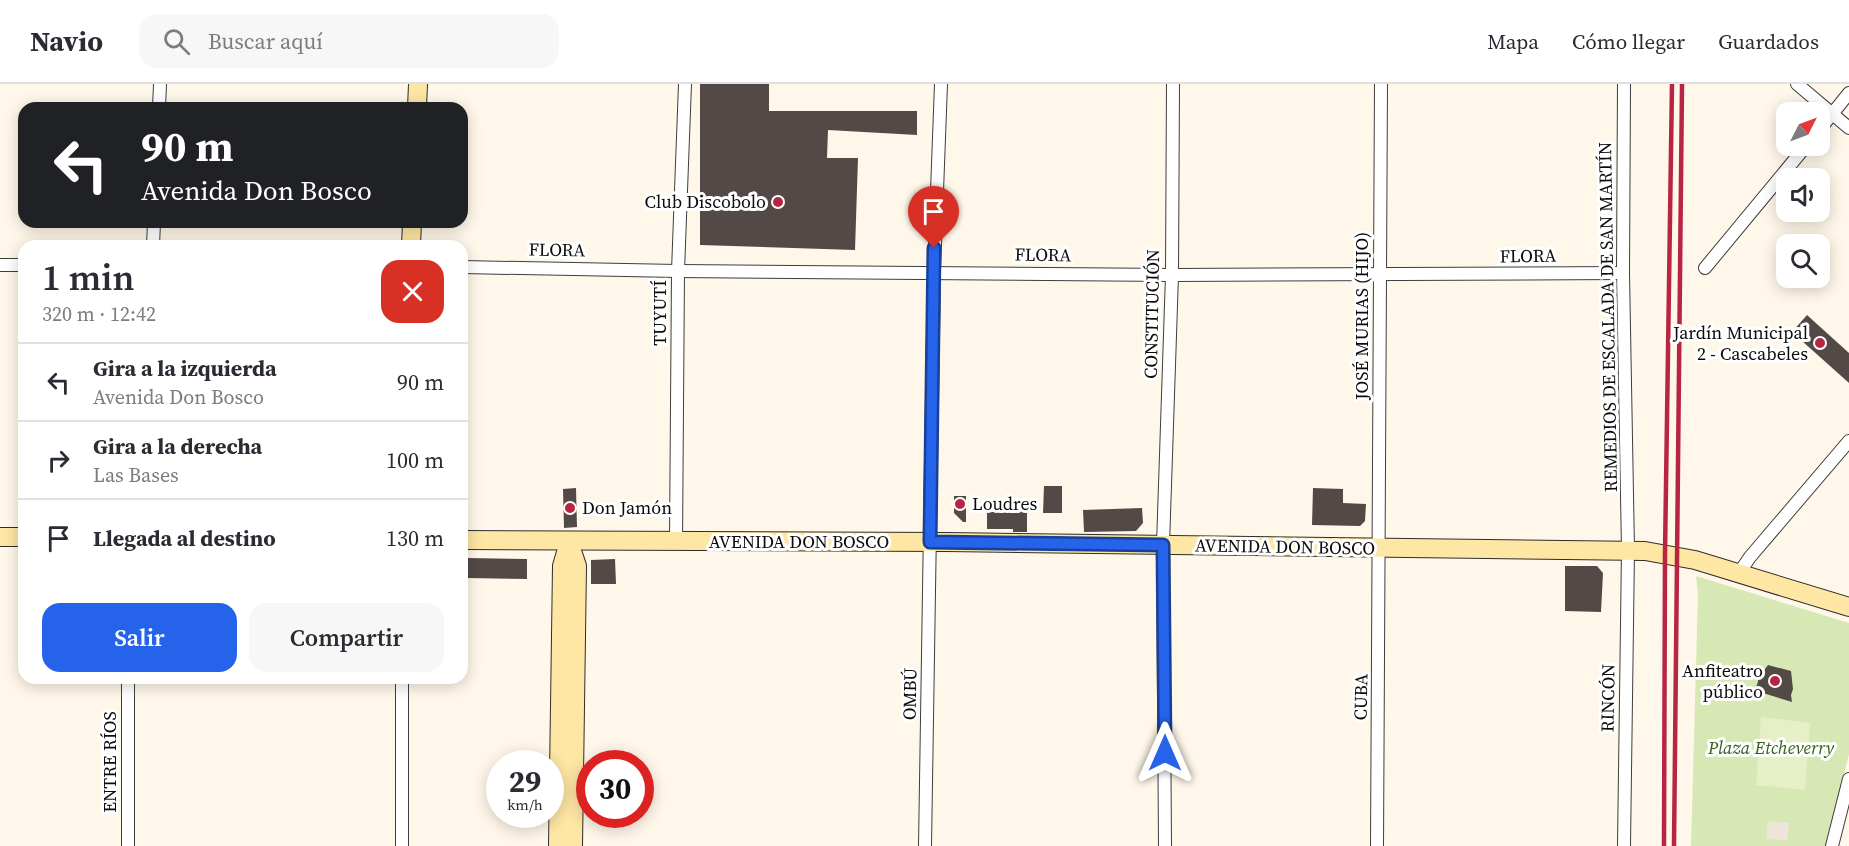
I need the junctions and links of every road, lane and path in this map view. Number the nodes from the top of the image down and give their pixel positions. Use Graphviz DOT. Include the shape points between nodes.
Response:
graph roads {
  1 [pos="160,84"];
  2 [pos="418,84"];
  3 [pos="685,84"];
  4 [pos="941,84"];
  5 [pos="1173,84"];
  6 [pos="1381,84"];
  7 [pos="1624,84"];
  8 [pos="1797,84"];
  9 [pos="1849,93"];
  10 [pos="159,102"];
  11 [pos="417,102"];
  12 [pos="1832,113"];
  13 [pos="1830,116"];
  14 [pos="1849,128"];
  15 [pos="1798,156"];
  16 [pos="0,265"];
  17 [pos="18,265"];
  18 [pos="468,267"];
  19 [pos="1705,268"];
  20 [pos="678,271"];
  21 [pos="934,272"];
  22 [pos="1623,273"];
  23 [pos="1172,275"];
  24 [pos="1380,275"];
  25 [pos="1849,441"];
  26 [pos="0,537"];
  27 [pos="18,537"];
  28 [pos="468,540"];
  29 [pos="569,542"];
  30 [pos="930,542"];
  31 [pos="676,543"];
  32 [pos="1163,545"];
  33 [pos="1380,548"];
  34 [pos="1628,550"];
  35 [pos="1739,573"];
  36 [pos="1849,607"];
  37 [pos="128,684"];
  38 [pos="402,684"];
  39 [pos="1849,780"];
  40 [pos="128,846"];
  41 [pos="402,846"];
  42 [pos="558,846"];
  43 [pos="573,846"];
  44 [pos="925,846"];
  45 [pos="1166,846"];
  46 [pos="1377,846"];
  47 [pos="1624,846"];
  48 [pos="1832,846"];
  1 -- 10 [label="street"];
  2 -- 11 [label="main road"];
  3 -- 20 [label="street, TUYUTÍ"];
  4 -- 21 [label="street, OMBÚ"];
  5 -- 23 [label="street, CONSTITUCIÓN"];
  6 -- 24 [label="street, JOSÉ MURIAS (HIJO)"];
  7 -- 22 [label="street, REMEDIOS DE ESCALADA DE SAN MARTÍN"];
  8 -- 12 [label="street"];
  9 -- 12 [label="street"];
  12 -- 13 [label="street"];
  12 -- 14 [label="street"];
  15 -- 19 [label="street"];
  16 -- 17 [label="street"];
  18 -- 20 [label="street, FLORA"];
  20 -- 21 [label="street, FLORA"];
  20 -- 31 [label="street, TUYUTÍ"];
  21 -- 23 [label="street, FLORA"];
  21 -- 30 [label="street, OMBÚ"];
  22 -- 24 [label="street, FLORA"];
  22 -- 34 [label="street, REMEDIOS DE ESCALADA DE SAN MARTÍN"];
  23 -- 24 [label="street, FLORA"];
  23 -- 32 [label="street, CONSTITUCIÓN"];
  24 -- 33 [label="street, JOSÉ MURIAS (HIJO)"];
  25 -- 35 [label="street"];
  26 -- 27 [label="main road"];
  28 -- 29 [label="main road, AVENIDA DON BOSCO"];
  29 -- 31 [label="main road, AVENIDA DON BOSCO"];
  29 -- 42 [label="main road" via="562,566"];
  29 -- 43 [label="main road" via="577,566"];
  30 -- 31 [label="main road, AVENIDA DON BOSCO"];
  30 -- 32 [label="main road, AVENIDA DON BOSCO"];
  30 -- 44 [label="street, OMBÚ"];
  32 -- 33 [label="main road, AVENIDA DON BOSCO"];
  32 -- 45 [label="street, CONSTITUCIÓN"];
  33 -- 34 [label="main road, AVENIDA DON BOSCO"];
  33 -- 46 [label="street, CUBA"];
  34 -- 35 [label="main road, AVENIDA DON BOSCO" via="1676,555"];
  34 -- 47 [label="street, RINCÓN"];
  35 -- 36 [label="main road, AVENIDA DON BOSCO"];
  37 -- 40 [label="street, ENTRE RÍOS"];
  38 -- 41 [label="street"];
  39 -- 48 [label="street"];
}
